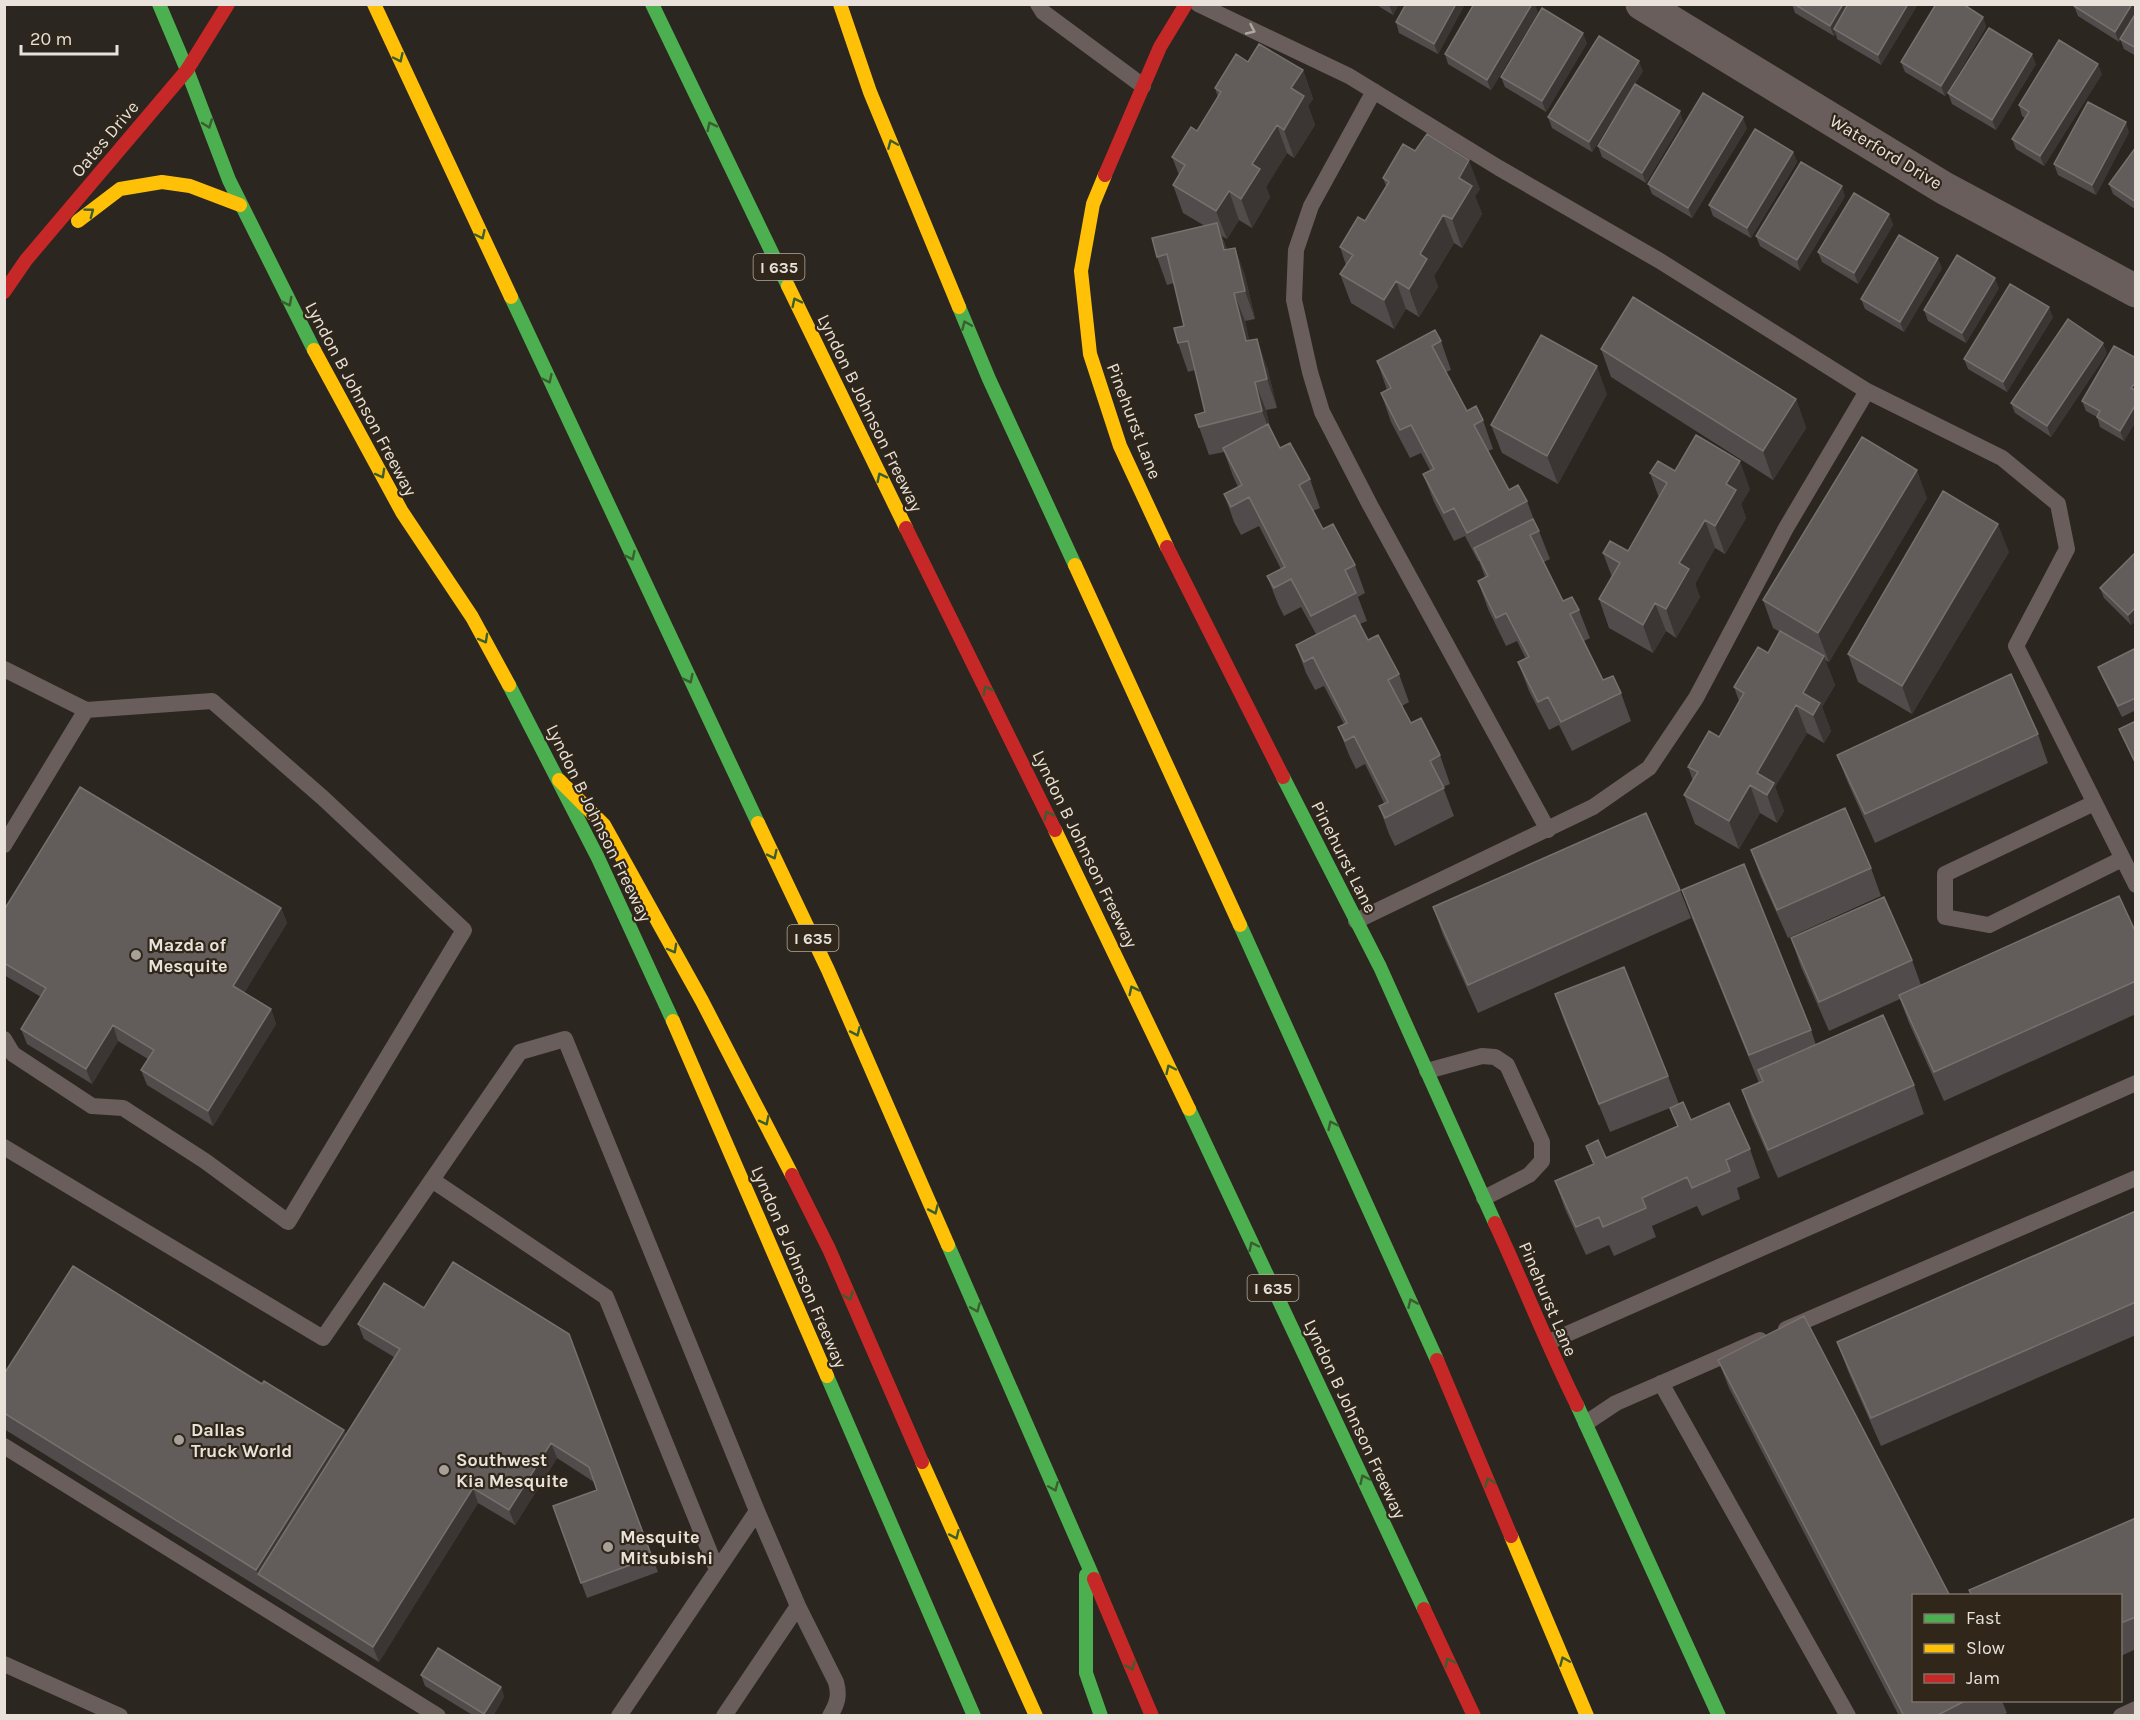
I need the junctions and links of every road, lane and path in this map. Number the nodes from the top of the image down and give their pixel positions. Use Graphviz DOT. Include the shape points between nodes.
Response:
graph roads {
  1 [pos="159,4"];
  2 [pos="228,4"];
  3 [pos="374,4"];
  4 [pos="652,4"];
  5 [pos="840,4"];
  6 [pos="1038,4"];
  7 [pos="1186,4"];
  8 [pos="1198,4"];
  9 [pos="1642,4"];
  10 [pos="188,70"];
  11 [pos="1143,86"];
  12 [pos="1374,91"];
  13 [pos="240,205"];
  14 [pos="26,260"];
  15 [pos="2136,291"];
  16 [pos="4,292"];
  17 [pos="1867,391"];
  18 [pos="4,669"];
  19 [pos="86,710"];
  20 [pos="559,780"];
  21 [pos="2094,803"];
  22 [pos="1548,830"];
  23 [pos="4,845"];
  24 [pos="2122,859"];
  25 [pos="2136,885"];
  26 [pos="1356,921"];
  27 [pos="4,1039"];
  28 [pos="1427,1071"];
  29 [pos="2136,1083"];
  30 [pos="4,1147"];
  31 [pos="2136,1178"];
  32 [pos="432,1180"];
  33 [pos="1484,1198"];
  34 [pos="1549,1342"];
  35 [pos="1661,1383"];
  36 [pos="1586,1423"];
  37 [pos="4,1446"];
  38 [pos="757,1511"];
  39 [pos="1086,1561"];
  40 [pos="717,1570"];
  41 [pos="798,1606"];
  42 [pos="4,1664"];
  43 [pos="2136,1709"];
  44 [pos="120,1716"];
  45 [pos="438,1716"];
  46 [pos="619,1716"];
  47 [pos="724,1716"];
  48 [pos="830,1716"];
  49 [pos="974,1716"];
  50 [pos="1036,1716"];
  51 [pos="1101,1716"];
  52 [pos="1152,1716"];
  53 [pos="1474,1716"];
  54 [pos="1587,1716"];
  55 [pos="1719,1716"];
  56 [pos="1848,1716"];
  57 [pos="2121,1716"];
  1 -- 10 [label="main road, Lyndon B Johnson Freeway"];
  2 -- 10 [label="main road, Oates Drive"];
  3 -- 39 [label="main road, I 635, one-way" via="828,970"];
  53 -- 4 [label="main road, Lyndon B Johnson Freeway / I 635, one-way" via="1096,914"];
  54 -- 5 [label="main road, one-way" via="1431,1345 989,379 870,92"];
  6 -- 11 [label="lane" via="1043,12"];
  7 -- 11 [label="main road, Pinehurst Lane" via="1160,47"];
  8 -- 12 [label="lane, one-way"];
  9 -- 15 [label="street, Waterford Drive" via="1944,188"];
  10 -- 13 [label="main road, Lyndon B Johnson Freeway, one-way"];
  10 -- 14 [label="main road, Oates Drive"];
  11 -- 26 [label="main road, Pinehurst Lane" via="1093,204 1081,271 1090,354 1120,446 1174,562"];
  12 -- 17 [label="lane" via="1660,261"];
  12 -- 22 [label="lane" via="1311,206 1296,250 1294,300 1310,372 1322,412 1359,485"];
  14 -- 13 [label="main road, one-way" via="120,189 162,182 190,186"];
  13 -- 20 [label="main road, Lyndon B Johnson Freeway, one-way" via="341,403 402,512 472,617"];
  14 -- 16 [label="main road, Oates Drive"];
  17 -- 21 [label="lane" via="2002,458 2058,504 2067,549 2016,646"];
  17 -- 22 [label="lane" via="1786,528 1696,698 1648,768 1593,807"];
  18 -- 19 [label="lane"];
  19 -- 23 [label="lane"];
  19 -- 27 [label="lane" via="212,701 465,930 288,1222 205,1161 123,1108 92,1106 13,1054"];
  20 -- 49 [label="main road, Lyndon B Johnson Freeway" via="666,1004"];
  20 -- 50 [label="main road, one-way" via="604,825 702,1001 829,1249"];
  21 -- 24 [label="lane"];
  21 -- 24 [label="lane" via="1945,874 1945,917 1989,926"];
  22 -- 26 [label="lane"];
  24 -- 25 [label="lane"];
  26 -- 28 [label="main road, Pinehurst Lane"];
  28 -- 33 [label="main road, Pinehurst Lane"];
  28 -- 33 [label="lane" via="1482,1056 1495,1057 1507,1065 1542,1142 1542,1161 1529,1175"];
  29 -- 34 [label="lane"];
  30 -- 32 [label="lane" via="323,1338"];
  31 -- 35 [label="lane"];
  32 -- 38 [label="lane" via="520,1052 565,1039"];
  32 -- 40 [label="lane" via="606,1297"];
  33 -- 34 [label="main road, Pinehurst Lane"];
  34 -- 36 [label="main road, Pinehurst Lane"];
  35 -- 36 [label="lane" via="1616,1403"];
  35 -- 56 [label="lane"];
  36 -- 55 [label="main road, Pinehurst Lane"];
  37 -- 45 [label="lane"];
  38 -- 40 [label="lane"];
  38 -- 41 [label="lane"];
  39 -- 51 [label="main road" via="1086,1673"];
  39 -- 52 [label="main road, I 635, one-way"];
  40 -- 46 [label="lane"];
  41 -- 47 [label="lane"];
  41 -- 48 [label="lane" via="836,1682 839,1694"];
  42 -- 44 [label="lane"];
  43 -- 57 [label="lane"];
}
